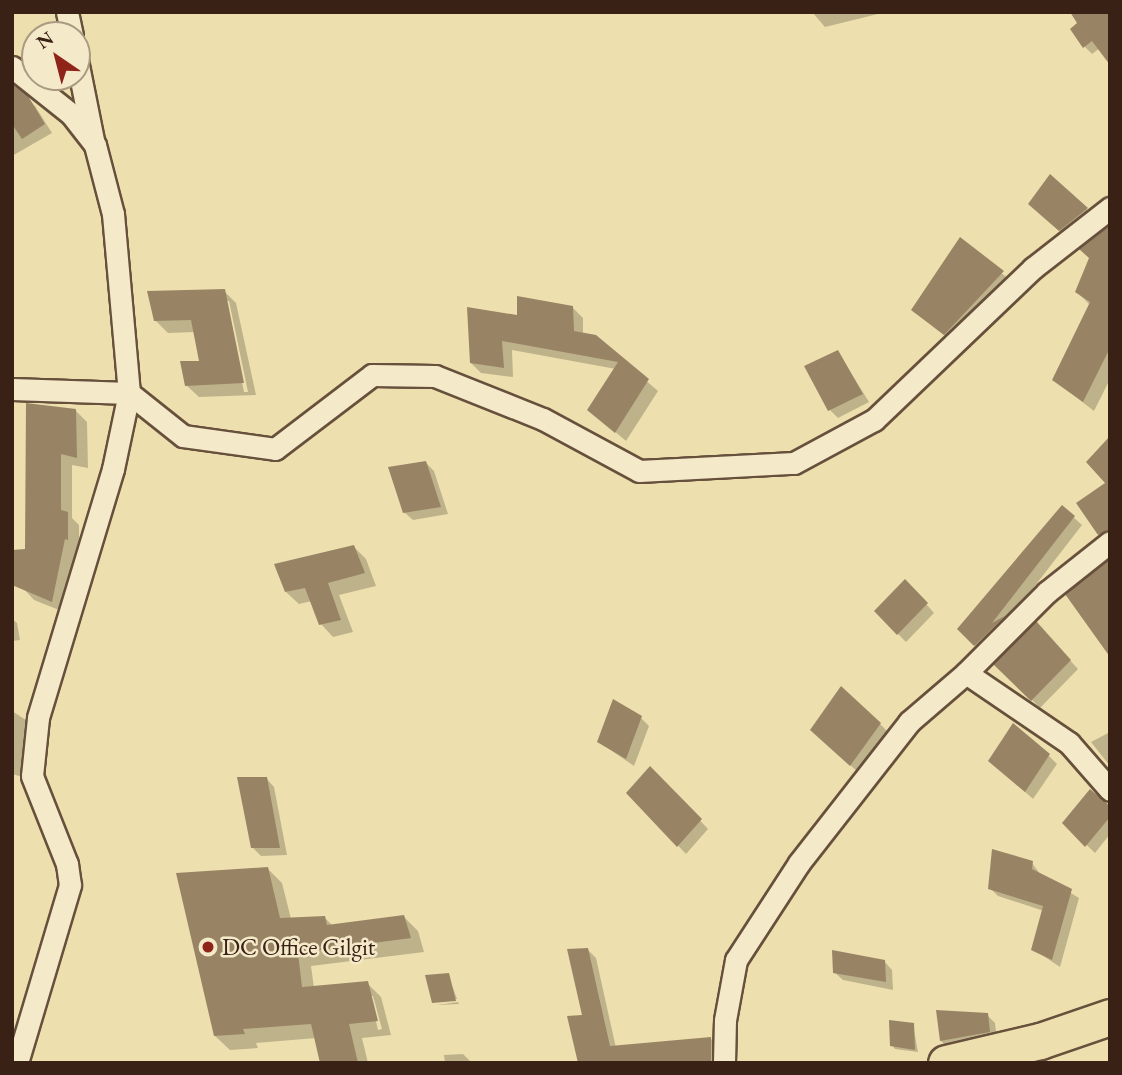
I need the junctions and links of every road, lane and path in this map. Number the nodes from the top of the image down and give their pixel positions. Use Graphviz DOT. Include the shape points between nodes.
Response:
graph roads {
  1 [pos="12,67"];
  2 [pos="83,91"];
  3 [pos="94,145"];
  4 [pos="1110,208"];
  5 [pos="12,388"];
  6 [pos="129,393"];
  7 [pos="1110,542"];
  8 [pos="966,673"];
  9 [pos="1110,790"];
  10 [pos="1110,1017"];
  11 [pos="17,1063"];
  12 [pos="724,1063"];
  13 [pos="946,1063"];
  1 -- 3 [label="street" via="71,114"];
  2 -- 3 [label="street"];
  3 -- 6 [label="street" via="113,214"];
  4 -- 6 [label="street" via="1033,268 874,420 794,463 639,471 543,419 435,376 372,374 275,449 183,436"];
  5 -- 6 [label="street"];
  6 -- 11 [label="street" via="113,469 38,718 33,776 67,864 69,885"];
  7 -- 8 [label="street" via="1047,592"];
  8 -- 9 [label="street" via="1069,743"];
  8 -- 12 [label="street" via="909,722 799,863 736,960 725,1020"];
  10 -- 13 [label="highway" via="1040,1041"];
}
